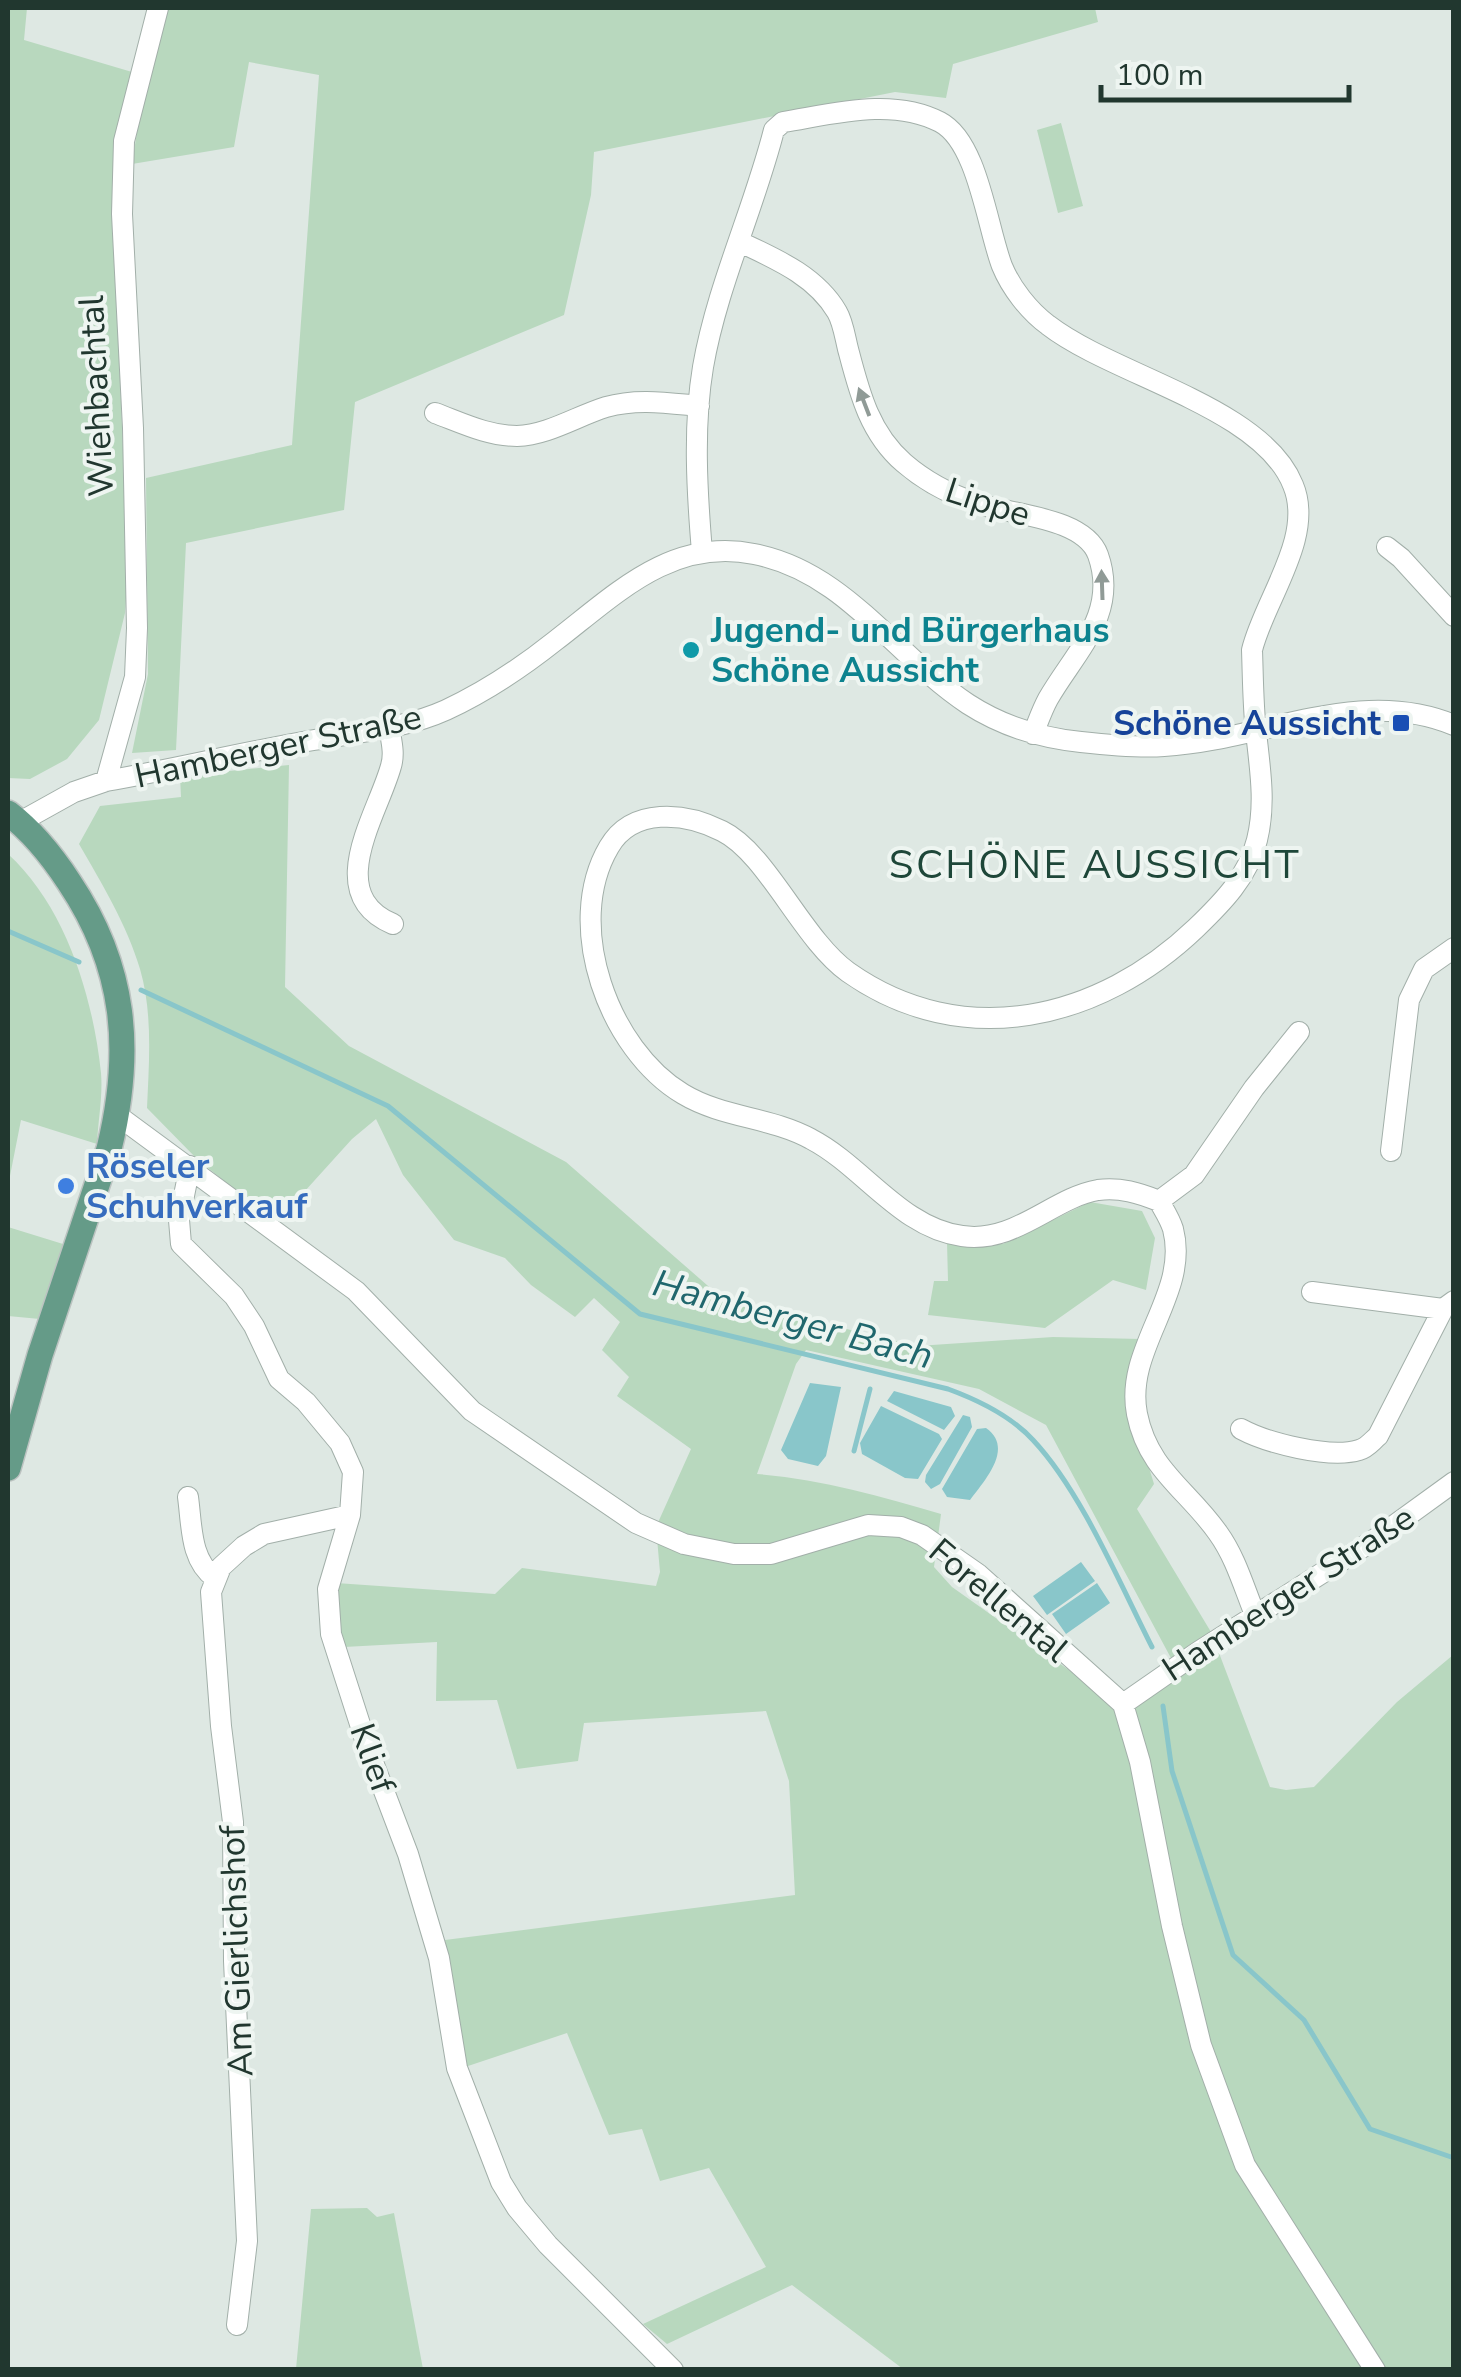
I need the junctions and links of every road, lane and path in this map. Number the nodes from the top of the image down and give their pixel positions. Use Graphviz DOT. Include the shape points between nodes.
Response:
graph roads {
  1 [pos="158,8"];
  2 [pos="740,242"];
  3 [pos="699,406"];
  4 [pos="435,412"];
  5 [pos="1387,547"];
  6 [pos="702,552"];
  7 [pos="1454,616"];
  8 [pos="1454,725"];
  9 [pos="389,728"];
  10 [pos="1256,731"];
  11 [pos="1033,734"];
  12 [pos="106,781"];
  13 [pos="14,817"];
  14 [pos="393,924"];
  15 [pos="1454,948"];
  16 [pos="1299,1032"];
  17 [pos="118,1115"];
  18 [pos="1391,1152"];
  19 [pos="190,1166"];
  20 [pos="1159,1201"];
  21 [pos="1312,1292"];
  22 [pos="1448,1305"];
  23 [pos="1241,1429"];
  24 [pos="8,1468"];
  25 [pos="1454,1482"];
  26 [pos="188,1497"];
  27 [pos="350,1515"];
  28 [pos="215,1578"];
  29 [pos="1256,1617"];
  30 [pos="1123,1704"];
  31 [pos="236,2324"];
  32 [pos="673,2370"];
  33 [pos="1376,2370"];
  1 -- 12 [label="street, Wiehbachtal" via="124,141 137,628 135,677"];
  2 -- 3 [label="street" via="703,366"];
  2 -- 10 [label="street" via="774,130 783,122 882,108 910,111 955,134 1003,267 1028,307 1076,343 1256,437 1294,484 1296,536 1252,650"];
  11 -- 2 [label="street, Lippe, one-way" via="1097,621 1104,577 1094,546 1076,530 942,490 901,460 862,402 838,314 788,265"];
  3 -- 4 [label="street" via="628,402 516,436"];
  3 -- 6 [label="street"];
  5 -- 7 [label="street"];
  6 -- 9 [label="street, Hamberger Straße" via="636,576 492,686 444,711"];
  6 -- 11 [label="street, Hamberger Straße" via="752,554 802,569 863,612 970,706"];
  8 -- 10 [label="street, Hamberger Straße" via="1396,710 1335,714"];
  9 -- 12 [label="street, Hamberger Straße"];
  9 -- 14 [label="street" via="391,768 366,830 358,872 366,906"];
  10 -- 11 [label="street, Hamberger Straße" via="1165,746"];
  10 -- 20 [label="street" via="1263,809 1244,874 1152,966 1086,1002 1052,1012 974,1017 886,993 826,952 726,832 696,821 667,816 630,825 612,842 594,885 596,954 611,1012 634,1052 683,1094 723,1113 809,1137 906,1212 960,1236 1004,1232 1094,1190 1129,1190"];
  12 -- 13 [label="street, Hamberger Straße"];
  13 -- 17 [label="main road" via="54,859 110,960 122,1035"];
  15 -- 18 [label="street" via="1424,969 1409,1000"];
  16 -- 20 [label="street" via="1194,1175"];
  17 -- 19 [label="street, Forellental"];
  17 -- 24 [label="main road"];
  19 -- 27 [label="street, Klief" via="181,1244 234,1296 279,1379 340,1442 353,1472"];
  19 -- 30 [label="street, Forellental" via="356,1291 472,1411 636,1523 684,1544 734,1554 771,1554 868,1525 922,1534 978,1574"];
  20 -- 29 [label="street" via="1176,1253 1137,1372 1140,1432 1164,1474 1231,1552"];
  21 -- 22 [label="street"];
  22 -- 23 [label="street" via="1378,1436 1364,1449 1316,1449"];
  25 -- 29 [label="street, Hamberger Straße"];
  26 -- 28 [label="street, Am Gierlichshof" via="197,1556"];
  27 -- 28 [label="street" via="264,1534"];
  27 -- 32 [label="street, Klief" via="328,1589 331,1634 435,1944 457,2068 517,2208"];
  28 -- 31 [label="street, Am Gierlichshof" via="210,1606 234,1822 246,2202"];
  29 -- 30 [label="street, Hamberger Straße"];
  30 -- 33 [label="street" via="1201,2045 1244,2164"];
}
